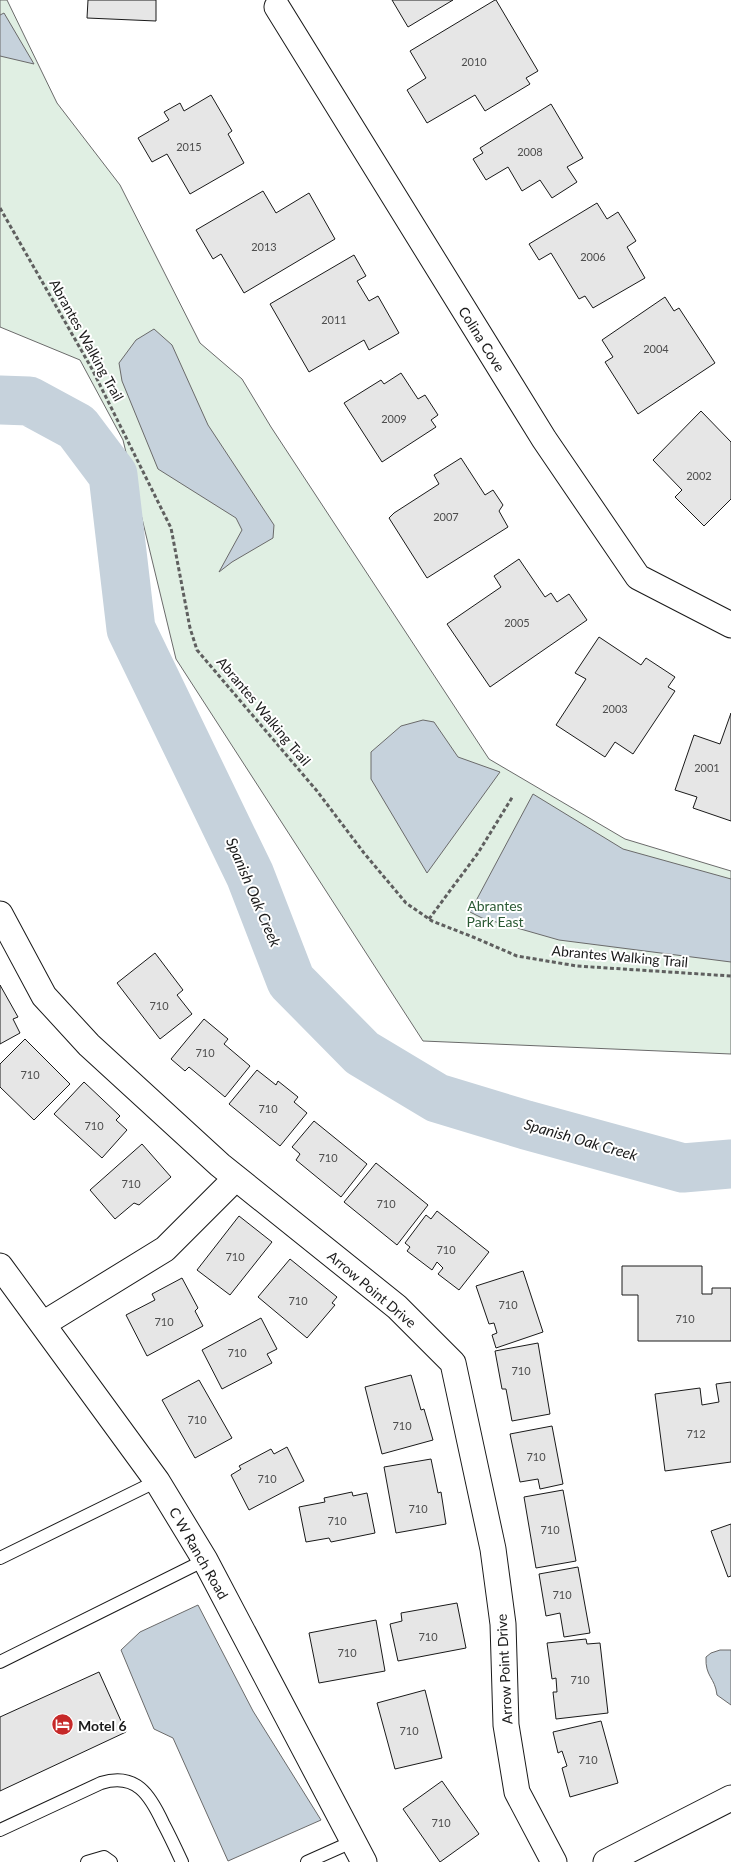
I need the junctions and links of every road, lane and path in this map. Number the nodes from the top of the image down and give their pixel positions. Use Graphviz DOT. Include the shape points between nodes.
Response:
graph roads {
  1 [pos="277,7"];
  2 [pos="0,208"];
  3 [pos="731,625"];
  4 [pos="513,796"];
  5 [pos="0,914"];
  6 [pos="429,920"];
  7 [pos="731,976"];
  8 [pos="236,1178"];
  9 [pos="0,1266"];
  10 [pos="43,1324"];
  11 [pos="157,1481"];
  12 [pos="0,1558"];
  13 [pos="204,1560"];
  14 [pos="0,1662"];
  15 [pos="731,1798"];
  16 [pos="0,1830"];
  17 [pos="359,1851"];
  18 [pos="87,1862"];
  19 [pos="111,1862"];
  20 [pos="182,1862"];
  21 [pos="307,1862"];
  22 [pos="554,1862"];
  23 [pos="606,1862"];
  1 -- 3 [label="street, Colina Cove" via="544,440 638,577"];
  2 -- 6 [label="path, Abrantes Walking Trail" via="92,369 171,528 190,628 198,650 406,903"];
  4 -- 6 [label="path" via="478,853"];
  5 -- 8 [label="street, Arrow Point Drive" via="44,996 89,1045"];
  6 -- 7 [label="path, Abrantes Walking Trail" via="517,956 578,966"];
  8 -- 10 [label="street" via="165,1249"];
  8 -- 22 [label="street, Arrow Point Drive" via="397,1307 453,1364 493,1549 504,1624 506,1725 517,1792"];
  9 -- 10 [label="street, C W Ranch Road"];
  10 -- 11 [label="street, C W Ranch Road"];
  11 -- 12 [label="lane"];
  11 -- 13 [label="street, C W Ranch Road"];
  13 -- 14 [label="lane"];
  13 -- 17 [label="street, C W Ranch Road"];
  15 -- 23 [label="street"];
  16 -- 20 [label="lane" via="101,1783 124,1781 139,1786 152,1801"];
  17 -- 21 [label="lane"];
  18 -- 19 [label="lane" via="104,1857"];
}
